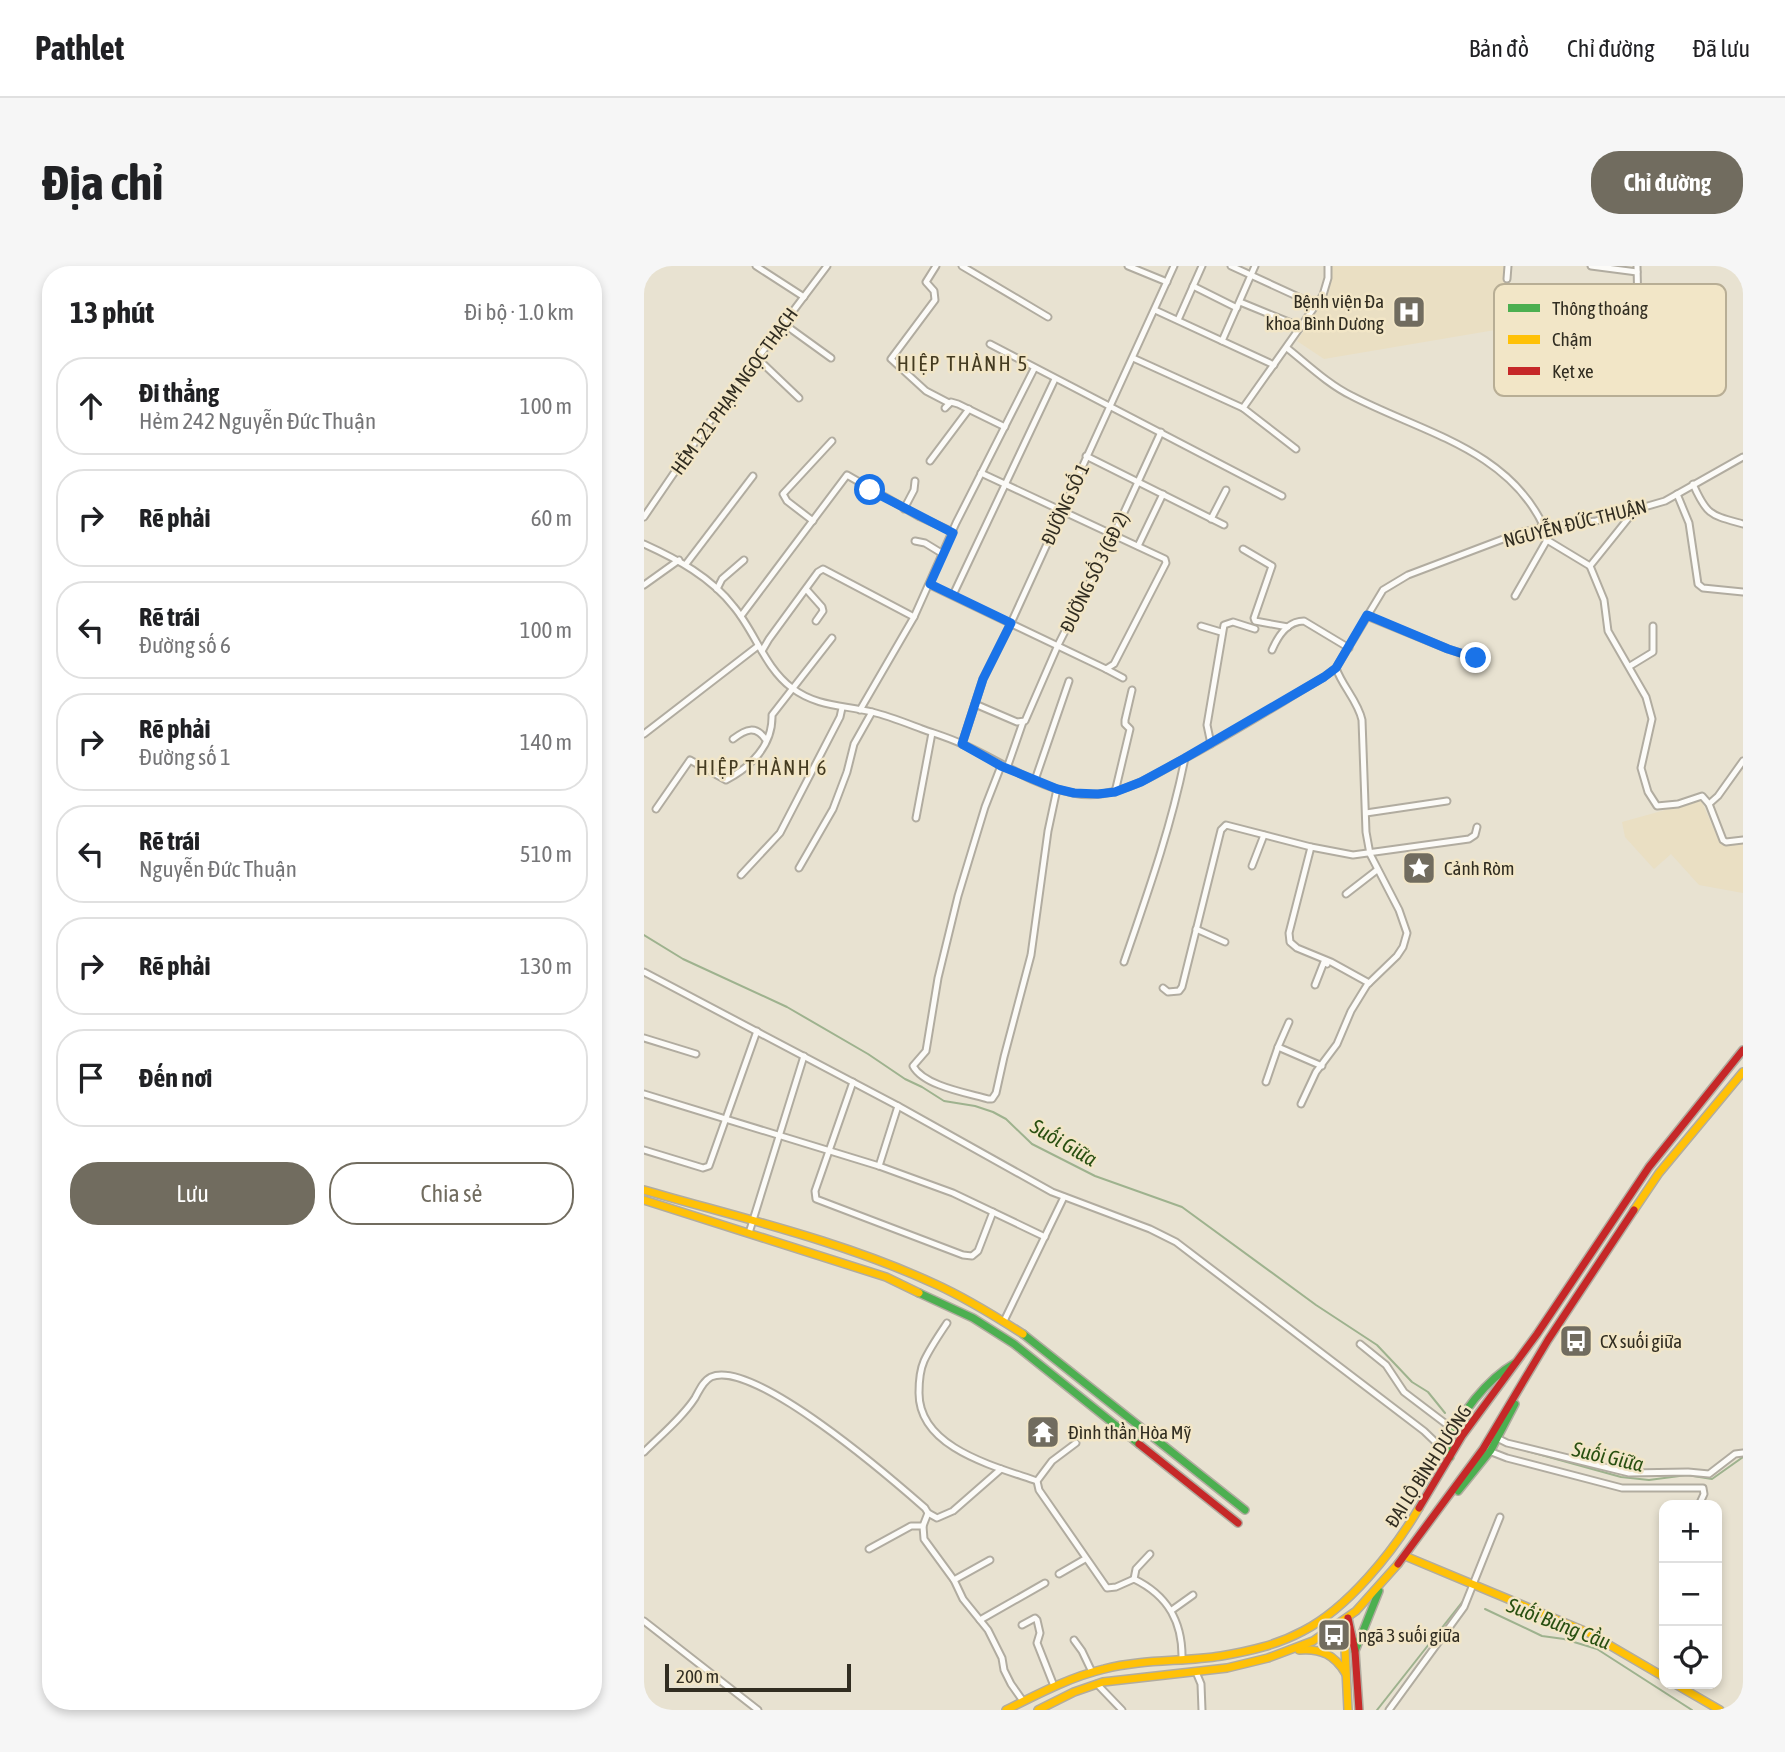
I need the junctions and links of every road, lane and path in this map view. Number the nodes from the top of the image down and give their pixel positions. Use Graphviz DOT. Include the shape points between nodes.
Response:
graph roads {
  1 [pos="756,266"];
  2 [pos="827,266"];
  3 [pos="936,266"];
  4 [pos="962,266"];
  5 [pos="1128,266"];
  6 [pos="1174,266"];
  7 [pos="1202,266"];
  8 [pos="1231,266"];
  9 [pos="1255,266"];
  10 [pos="1328,266"];
  11 [pos="1508,266"];
  12 [pos="1591,266"];
  13 [pos="1637,269"];
  14 [pos="1251,275"];
  15 [pos="1507,279"];
  16 [pos="1167,282"];
  17 [pos="1193,286"];
  18 [pos="804,297"];
  19 [pos="1238,304"];
  20 [pos="1316,305"];
  21 [pos="1155,310"];
  22 [pos="1048,317"];
  23 [pos="1178,320"];
  24 [pos="784,324"];
  25 [pos="1301,327"];
  26 [pos="1222,341"];
  27 [pos="990,344"];
  28 [pos="1287,348"];
  29 [pos="831,358"];
  30 [pos="1133,358"];
  31 [pos="758,359"];
  32 [pos="1274,365"];
  33 [pos="1034,369"];
  34 [pos="1055,379"];
  35 [pos="799,398"];
  36 [pos="1109,407"];
  37 [pos="1242,408"];
  38 [pos="969,410"];
  39 [pos="1005,428"];
  40 [pos="1161,432"];
  41 [pos="832,441"];
  42 [pos="1296,449"];
  43 [pos="1086,456"];
  44 [pos="1743,457"];
  45 [pos="930,461"];
  46 [pos="981,473"];
  47 [pos="753,476"];
  48 [pos="915,481"];
  49 [pos="1138,481"];
  50 [pos="1693,484"];
  51 [pos="1006,485"];
  52 [pos="1227,490"];
  53 [pos="1163,494"];
  54 [pos="1677,494"];
  55 [pos="1282,496"];
  56 [pos="904,509"];
  57 [pos="1062,509"];
  58 [pos="1635,509"];
  59 [pos="644,517"];
  60 [pos="1211,519"];
  61 [pos="813,521"];
  62 [pos="1743,524"];
  63 [pos="1224,525"];
  64 [pos="1544,527"];
  65 [pos="1534,530"];
  66 [pos="953,533"];
  67 [pos="1114,534"];
  68 [pos="1547,540"];
  69 [pos="915,541"];
  70 [pos="644,544"];
  71 [pos="1138,546"];
  72 [pos="1243,549"];
  73 [pos="943,554"];
  74 [pos="679,560"];
  75 [pos="744,560"];
  76 [pos="686,564"];
  77 [pos="1590,566"];
  78 [pos="930,584"];
  79 [pos="644,585"];
  80 [pos="717,589"];
  81 [pos="806,589"];
  82 [pos="1743,592"];
  83 [pos="953,596"];
  84 [pos="1515,596"];
  85 [pos="1367,615"];
  86 [pos="741,616"];
  87 [pos="914,617"];
  88 [pos="816,621"];
  89 [pos="1011,623"];
  90 [pos="1200,626"];
  91 [pos="1653,626"];
  92 [pos="1288,627"];
  93 [pos="1255,629"];
  94 [pos="1221,632"];
  95 [pos="832,638"];
  96 [pos="1058,645"];
  97 [pos="1349,648"];
  98 [pos="760,649"];
  99 [pos="1272,650"];
  100 [pos="1476,658"];
  101 [pos="1630,666"];
  102 [pos="1336,668"];
  103 [pos="1107,670"];
  104 [pos="1123,678"];
  105 [pos="1069,681"];
  106 [pos="794,690"];
  107 [pos="1132,690"];
  108 [pos="975,704"];
  109 [pos="842,708"];
  110 [pos="860,710"];
  111 [pos="872,712"];
  112 [pos="1023,722"];
  113 [pos="932,733"];
  114 [pos="644,734"];
  115 [pos="733,739"];
  116 [pos="766,740"];
  117 [pos="962,744"];
  118 [pos="1211,744"];
  119 [pos="1185,758"];
  120 [pos="1743,761"];
  121 [pos="1004,767"];
  122 [pos="1035,780"];
  123 [pos="1057,789"];
  124 [pos="1115,792"];
  125 [pos="1447,801"];
  126 [pos="1709,804"];
  127 [pos="656,809"];
  128 [pos="1366,813"];
  129 [pos="916,818"];
  130 [pos="1477,827"];
  131 [pos="1264,835"];
  132 [pos="1743,841"];
  133 [pos="1311,847"];
  134 [pos="1370,854"];
  135 [pos="1252,866"];
  136 [pos="799,868"];
  137 [pos="1377,870"];
  138 [pos="741,875"];
  139 [pos="1346,894"];
  140 [pos="1196,929"];
  141 [pos="1225,942"];
  142 [pos="1124,962"];
  143 [pos="644,972"];
  144 [pos="1368,984"];
  145 [pos="1315,985"];
  146 [pos="1163,988"];
  147 [pos="1289,1022"];
  148 [pos="757,1031"];
  149 [pos="644,1038"];
  150 [pos="1278,1047"];
  151 [pos="1743,1050"];
  152 [pos="696,1054"];
  153 [pos="804,1056"];
  154 [pos="1322,1066"];
  155 [pos="1743,1072"];
  156 [pos="853,1082"];
  157 [pos="1266,1082"];
  158 [pos="644,1094"];
  159 [pos="1301,1104"];
  160 [pos="898,1106"];
  161 [pos="724,1119"];
  162 [pos="778,1136"];
  163 [pos="644,1150"];
  164 [pos="830,1151"];
  165 [pos="880,1166"];
  166 [pos="644,1190"];
  167 [pos="1064,1198"];
  168 [pos="644,1200"];
  169 [pos="993,1212"];
  170 [pos="753,1221"];
  171 [pos="749,1233"];
  172 [pos="1045,1237"];
  173 [pos="1004,1321"];
  174 [pos="947,1323"];
  175 [pos="1360,1344"];
  176 [pos="1517,1362"];
  177 [pos="1454,1430"];
  178 [pos="1494,1436"];
  179 [pos="1076,1443"];
  180 [pos="1486,1450"];
  181 [pos="644,1452"];
  182 [pos="1743,1453"];
  183 [pos="1450,1457"];
  184 [pos="1001,1469"];
  185 [pos="1667,1473"];
  186 [pos="1037,1481"];
  187 [pos="1668,1485"];
  188 [pos="1701,1500"];
  189 [pos="1245,1510"];
  190 [pos="928,1513"];
  191 [pos="1500,1517"];
  192 [pos="1238,1523"];
  193 [pos="923,1526"];
  194 [pos="869,1549"];
  195 [pos="1392,1550"];
  196 [pos="1150,1554"];
  197 [pos="1405,1556"];
  198 [pos="1085,1559"];
  199 [pos="990,1560"];
  200 [pos="1059,1574"];
  201 [pos="1134,1579"];
  202 [pos="954,1580"];
  203 [pos="1383,1583"];
  204 [pos="1045,1584"];
  205 [pos="1474,1584"];
  206 [pos="1193,1595"];
  207 [pos="1341,1603"];
  208 [pos="1172,1610"];
  209 [pos="1334,1610"];
  210 [pos="1348,1618"];
  211 [pos="980,1620"];
  212 [pos="644,1621"];
  213 [pos="1340,1624"];
  214 [pos="1022,1625"];
  215 [pos="1074,1640"];
  216 [pos="1355,1651"];
  217 [pos="1284,1653"];
  218 [pos="1182,1660"];
  219 [pos="1092,1672"];
  220 [pos="1196,1672"];
  221 [pos="1346,1674"];
  222 [pos="1659,1674"];
  223 [pos="1097,1684"];
  224 [pos="1054,1686"];
  225 [pos="1684,1689"];
  226 [pos="1023,1701"];
  227 [pos="758,1710"];
  228 [pos="1006,1710"];
  229 [pos="1038,1710"];
  230 [pos="1122,1710"];
  231 [pos="1202,1710"];
  232 [pos="1348,1710"];
  233 [pos="1359,1710"];
  234 [pos="1389,1710"];
  235 [pos="1720,1710"];
  1 -- 18 [label="street"];
  2 -- 18 [label="street, HẺM 121 PHẠM NGỌC THẠCH"];
  3 -- 38 [label="street" via="926,282 935,300 891,359 947,405"];
  4 -- 22 [label="street"];
  5 -- 16 [label="street"];
  6 -- 16 [label="street, ĐƯỜNG SỐ 1"];
  7 -- 17 [label="street"];
  8 -- 14 [label="street"];
  9 -- 14 [label="street"];
  10 -- 20 [label="street" via="1323,295"];
  11 -- 15 [label="street"];
  12 -- 13 [label="street"];
  14 -- 19 [label="street"];
  14 -- 20 [label="street"];
  16 -- 21 [label="street, ĐƯỜNG SỐ 1"];
  17 -- 19 [label="street"];
  17 -- 23 [label="street"];
  18 -- 24 [label="street, HẺM 121 PHẠM NGỌC THẠCH"];
  19 -- 25 [label="street"];
  19 -- 26 [label="street"];
  20 -- 25 [label="street"];
  21 -- 23 [label="street"];
  21 -- 30 [label="street, ĐƯỜNG SỐ 1"];
  23 -- 26 [label="street"];
  24 -- 29 [label="street"];
  24 -- 31 [label="street, HẺM 121 PHẠM NGỌC THẠCH"];
  25 -- 28 [label="street"];
  26 -- 32 [label="street"];
  27 -- 33 [label="street"];
  28 -- 32 [label="street"];
  28 -- 64 [label="street" via="1350,396 1454,441 1510,479 1534,506"];
  30 -- 36 [label="street, ĐƯỜNG SỐ 1"];
  30 -- 37 [label="street"];
  31 -- 35 [label="street"];
  31 -- 59 [label="street, HẺM 121 PHẠM NGỌC THẠCH"];
  32 -- 37 [label="street"];
  33 -- 34 [label="street"];
  33 -- 39 [label="street"];
  34 -- 36 [label="street"];
  34 -- 51 [label="street"];
  36 -- 40 [label="street"];
  36 -- 43 [label="street, ĐƯỜNG SỐ 1"];
  37 -- 42 [label="street"];
  38 -- 39 [label="street"];
  38 -- 45 [label="street"];
  39 -- 46 [label="street"];
  40 -- 49 [label="street, ĐƯỜNG SỐ 3 (GĐ 2)"];
  40 -- 55 [label="street"];
  41 -- 61 [label="street" via="783,494"];
  43 -- 49 [label="street"];
  43 -- 57 [label="street, ĐƯỜNG SỐ 1"];
  44 -- 50 [label="street, NGUYỄN ĐỨC THUẬN"];
  46 -- 51 [label="street"];
  46 -- 66 [label="street"];
  47 -- 76 [label="street"];
  48 -- 56 [label="street"];
  49 -- 53 [label="street"];
  49 -- 67 [label="street, ĐƯỜNG SỐ 3 (GĐ 2)"];
  50 -- 54 [label="street, NGUYỄN ĐỨC THUẬN"];
  50 -- 62 [label="street" via="1711,513"];
  51 -- 57 [label="street"];
  51 -- 83 [label="street"];
  52 -- 60 [label="street"];
  53 -- 60 [label="street"];
  53 -- 71 [label="street"];
  54 -- 58 [label="street, NGUYỄN ĐỨC THUẬN"];
  54 -- 82 [label="street" via="1689,523 1698,584"];
  56 -- 61 [label="street" via="847,475"];
  56 -- 66 [label="street"];
  57 -- 67 [label="street"];
  57 -- 89 [label="street, ĐƯỜNG SỐ 1"];
  58 -- 64 [label="street, NGUYỄN ĐỨC THUẬN" via="1596,521"];
  58 -- 77 [label="street"];
  60 -- 63 [label="street"];
  61 -- 86 [label="street"];
  64 -- 65 [label="street, NGUYỄN ĐỨC THUẬN"];
  65 -- 68 [label="street"];
  65 -- 85 [label="street, NGUYỄN ĐỨC THUẬN" via="1408,575 1382,590"];
  66 -- 73 [label="street"];
  67 -- 71 [label="street"];
  67 -- 96 [label="street, ĐƯỜNG SỐ 3 (GĐ 2)"];
  68 -- 77 [label="street"];
  68 -- 84 [label="street"];
  69 -- 73 [label="street"];
  70 -- 74 [label="street, NGUYỄN ĐỨC THUẬN"];
  71 -- 103 [label="street" via="1166,563"];
  72 -- 92 [label="street" via="1272,566 1255,621"];
  73 -- 78 [label="street"];
  74 -- 76 [label="street, NGUYỄN ĐỨC THUẬN"];
  74 -- 79 [label="street"];
  75 -- 80 [label="street"];
  76 -- 80 [label="street, NGUYỄN ĐỨC THUẬN"];
  77 -- 101 [label="street" via="1604,600 1608,631"];
  78 -- 83 [label="street"];
  78 -- 87 [label="street"];
  80 -- 86 [label="street, NGUYỄN ĐỨC THUẬN"];
  81 -- 87 [label="street" via="823,569"];
  81 -- 88 [label="street" via="822,607"];
  81 -- 98 [label="street"];
  83 -- 89 [label="street"];
  85 -- 97 [label="street, NGUYỄN ĐỨC THUẬN"];
  85 -- 100 [label="street"];
  86 -- 98 [label="street, NGUYỄN ĐỨC THUẬN"];
  87 -- 110 [label="street"];
  89 -- 96 [label="street"];
  89 -- 108 [label="street, ĐƯỜNG SỐ 1"];
  90 -- 94 [label="street"];
  91 -- 101 [label="street" via="1653,652"];
  92 -- 97 [label="street" via="1304,621"];
  92 -- 99 [label="street"];
  93 -- 94 [label="street" via="1233,622"];
  94 -- 118 [label="street" via="1207,725"];
  95 -- 106 [label="street"];
  96 -- 103 [label="street"];
  96 -- 112 [label="street, ĐƯỜNG SỐ 3 (GĐ 2)"];
  97 -- 102 [label="street, NGUYỄN ĐỨC THUẬN"];
  98 -- 106 [label="street, NGUYỄN ĐỨC THUẬN"];
  98 -- 114 [label="street"];
  101 -- 126 [label="street" via="1646,696 1651,719 1641,768 1648,792 1657,806 1702,796"];
  102 -- 118 [label="street, NGUYỄN ĐỨC THUẬN"];
  102 -- 128 [label="street" via="1362,720"];
  103 -- 104 [label="street"];
  105 -- 122 [label="street"];
  106 -- 109 [label="street, NGUYỄN ĐỨC THUẬN" via="815,702"];
  106 -- 116 [label="street" via="772,715"];
  107 -- 124 [label="street" via="1125,720 1130,729"];
  108 -- 112 [label="street"];
  108 -- 117 [label="street, ĐƯỜNG SỐ 1"];
  109 -- 110 [label="street, NGUYỄN ĐỨC THUẬN"];
  109 -- 138 [label="street" via="780,833"];
  110 -- 111 [label="street, NGUYỄN ĐỨC THUẬN"];
  111 -- 113 [label="street, NGUYỄN ĐỨC THUẬN"];
  111 -- 136 [label="street" via="854,744 833,809"];
  112 -- 121 [label="street, ĐƯỜNG SỐ 3 (GĐ 2)"];
  113 -- 117 [label="street, NGUYỄN ĐỨC THUẬN"];
  113 -- 129 [label="street"];
  115 -- 116 [label="street" via="752,729"];
  116 -- 127 [label="street" via="754,761 727,780 690,760"];
  117 -- 121 [label="street, NGUYỄN ĐỨC THUẬN"];
  118 -- 119 [label="street, NGUYỄN ĐỨC THUẬN"];
  119 -- 124 [label="street, NGUYỄN ĐỨC THUẬN"];
  119 -- 142 [label="street" via="1157,865"];
  120 -- 126 [label="street"];
  121 -- 122 [label="street, NGUYỄN ĐỨC THUẬN"];
  121 -- 123 [label="street, ĐƯỜNG SỐ 3 (GĐ 2)" via="985,807 958,896 926,1051 913,1066 954,1090 992,1099 996,1093 1031,955"];
  122 -- 123 [label="street, NGUYỄN ĐỨC THUẬN"];
  123 -- 124 [label="street, NGUYỄN ĐỨC THUẬN"];
  125 -- 128 [label="street"];
  126 -- 132 [label="street" via="1726,842"];
  128 -- 134 [label="street"];
  130 -- 134 [label="street" via="1469,839"];
  131 -- 133 [label="street"];
  131 -- 135 [label="street"];
  131 -- 140 [label="street" via="1223,827"];
  133 -- 134 [label="street"];
  133 -- 144 [label="street" via="1290,942"];
  134 -- 137 [label="street"];
  137 -- 139 [label="street"];
  137 -- 144 [label="street" via="1407,933 1397,957"];
  140 -- 141 [label="street"];
  140 -- 146 [label="street" via="1182,987 1168,992"];
  143 -- 148 [label="street"];
  144 -- 145 [label="street" via="1324,962"];
  144 -- 154 [label="street"];
  147 -- 150 [label="street"];
  148 -- 153 [label="street"];
  148 -- 161 [label="street"];
  149 -- 152 [label="street"];
  150 -- 154 [label="street"];
  150 -- 157 [label="street"];
  151 -- 176 [label="main road, ĐẠI LỘ BÌNH DƯƠNG" via="1648,1167"];
  153 -- 156 [label="street"];
  153 -- 162 [label="street"];
  154 -- 159 [label="street"];
  155 -- 178 [label="main road, ĐẠI LỘ BÌNH DƯƠNG" via="1659,1172 1521,1386"];
  156 -- 160 [label="street"];
  156 -- 164 [label="street"];
  158 -- 161 [label="street"];
  160 -- 165 [label="street"];
  160 -- 167 [label="street"];
  161 -- 162 [label="street"];
  161 -- 163 [label="street" via="709,1166"];
  162 -- 164 [label="street"];
  162 -- 170 [label="street"];
  164 -- 165 [label="street"];
  164 -- 169 [label="street" via="815,1191 816,1199 824,1204 972,1256"];
  165 -- 169 [label="street"];
  166 -- 170 [label="main road"];
  167 -- 172 [label="street"];
  167 -- 183 [label="street" via="1150,1229 1184,1247 1423,1431"];
  168 -- 171 [label="main road"];
  169 -- 172 [label="street"];
  170 -- 171 [label="street"];
  170 -- 173 [label="main road" via="902,1268"];
  171 -- 192 [label="main road" via="902,1283 973,1318 1014,1344"];
  172 -- 173 [label="street"];
  173 -- 189 [label="main road"];
  174 -- 184 [label="street" via="921,1371 919,1398 924,1418 941,1440"];
  175 -- 177 [label="street" via="1386,1365 1404,1392"];
  176 -- 177 [label="main road" via="1496,1375"];
  176 -- 183 [label="main road, ĐẠI LỘ BÌNH DƯƠNG"];
  177 -- 183 [label="main road" via="1447,1445"];
  178 -- 180 [label="main road, ĐẠI LỘ BÌNH DƯƠNG"];
  178 -- 185 [label="street" via="1606,1469"];
  179 -- 186 [label="street" via="1052,1461"];
  180 -- 187 [label="street" via="1622,1488"];
  180 -- 197 [label="main road, ĐẠI LỘ BÌNH DƯƠNG"];
  181 -- 190 [label="street" via="690,1405 708,1378 732,1377 773,1392 804,1412 881,1470"];
  182 -- 185 [label="street" via="1709,1474"];
  183 -- 195 [label="main road, ĐẠI LỘ BÌNH DƯƠNG"];
  184 -- 186 [label="street"];
  184 -- 190 [label="street" via="945,1516"];
  185 -- 187 [label="street"];
  186 -- 198 [label="street" via="1046,1504"];
  187 -- 188 [label="street" via="1703,1488"];
  190 -- 193 [label="street"];
  191 -- 205 [label="street"];
  193 -- 194 [label="street" via="911,1526"];
  193 -- 202 [label="street" via="924,1539"];
  195 -- 197 [label="main road"];
  195 -- 207 [label="main road, ĐẠI LỘ BÌNH DƯƠNG"];
  196 -- 201 [label="street" via="1136,1569"];
  197 -- 203 [label="main road, ĐẠI LỘ BÌNH DƯƠNG"];
  197 -- 205 [label="main road"];
  198 -- 200 [label="street"];
  198 -- 201 [label="street" via="1107,1588"];
  199 -- 202 [label="street"];
  201 -- 208 [label="street"];
  202 -- 211 [label="street"];
  203 -- 210 [label="main road, ĐẠI LỘ BÌNH DƯƠNG"];
  203 -- 216 [label="main road"];
  204 -- 211 [label="street"];
  205 -- 222 [label="main road" via="1587,1632"];
  205 -- 234 [label="street" via="1453,1624"];
  206 -- 208 [label="street"];
  207 -- 209 [label="main road, ĐẠI LỘ BÌNH DƯƠNG"];
  207 -- 210 [label="main road"];
  208 -- 218 [label="street" via="1182,1641"];
  209 -- 213 [label="main road"];
  209 -- 218 [label="main road, ĐẠI LỘ BÌNH DƯƠNG" via="1304,1631 1263,1648"];
  210 -- 213 [label="main road, ĐẠI LỘ BÌNH DƯƠNG"];
  210 -- 216 [label="main road"];
  211 -- 226 [label="street"];
  212 -- 227 [label="street"];
  213 -- 217 [label="main road, ĐẠI LỘ BÌNH DƯƠNG"];
  213 -- 221 [label="main road"];
  214 -- 224 [label="street" via="1037,1619 1037,1643"];
  215 -- 219 [label="street"];
  216 -- 233 [label="main road"];
  217 -- 220 [label="main road, ĐẠI LỘ BÌNH DƯƠNG"];
  217 -- 221 [label="main road" via="1325,1651 1339,1661"];
  218 -- 219 [label="main road, ĐẠI LỘ BÌNH DƯƠNG"];
  219 -- 224 [label="main road, ĐẠI LỘ BÌNH DƯƠNG"];
  220 -- 223 [label="main road, ĐẠI LỘ BÌNH DƯƠNG"];
  220 -- 231 [label="street"];
  221 -- 232 [label="main road"];
  223 -- 229 [label="main road, ĐẠI LỘ BÌNH DƯƠNG"];
  223 -- 230 [label="street"];
  224 -- 226 [label="main road, ĐẠI LỘ BÌNH DƯƠNG"];
  225 -- 235 [label="main road"];
  226 -- 228 [label="main road, ĐẠI LỘ BÌNH DƯƠNG"];
}
